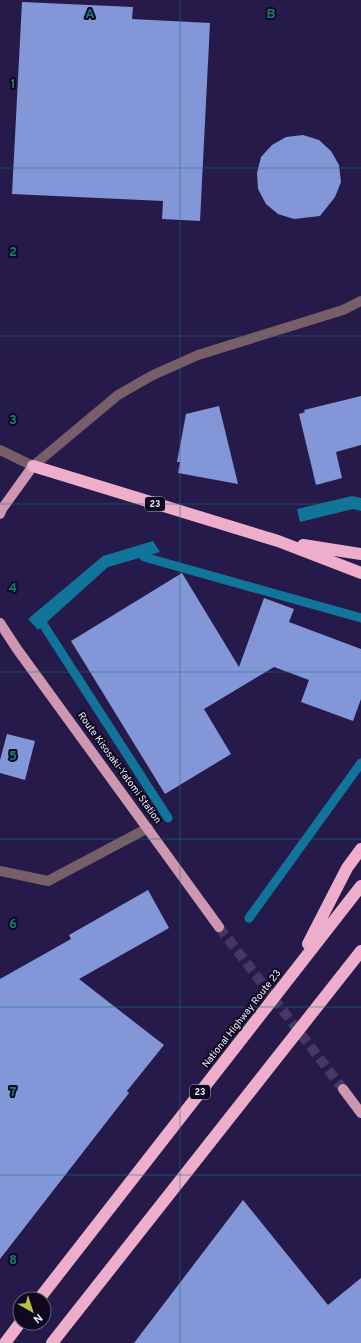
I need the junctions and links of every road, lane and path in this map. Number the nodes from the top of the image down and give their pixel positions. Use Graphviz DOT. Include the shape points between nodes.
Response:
graph roads {
  1 [pos="361,301"];
  2 [pos="0,450"];
  3 [pos="33,466"];
  4 [pos="0,514"];
  5 [pos="278,541"];
  6 [pos="361,554"];
  7 [pos="361,573"];
  8 [pos="0,623"];
  9 [pos="148,828"];
  10 [pos="361,849"];
  11 [pos="0,871"];
  12 [pos="361,886"];
  13 [pos="219,927"];
  14 [pos="361,951"];
  15 [pos="295,970"];
  16 [pos="343,1089"];
  17 [pos="361,1112"];
  18 [pos="45,1291"];
  19 [pos="14,1331"];
  20 [pos="5,1343"];
  21 [pos="52,1343"];
  1 -- 3 [label="street" via="343,310 198,355 152,375 118,395"];
  2 -- 3 [label="street"];
  3 -- 4 [label="main road"];
  3 -- 5 [label="highway, 23"];
  5 -- 6 [label="highway, 23"];
  5 -- 7 [label="highway, 23"];
  8 -- 9 [label="main road, Route Kisosaki-Yatomi Station"];
  9 -- 11 [label="street" via="48,881"];
  9 -- 13 [label="main road, Route Kisosaki-Yatomi Station"];
  10 -- 15 [label="highway, 23" via="347,868"];
  12 -- 15 [label="highway, National Highway Route 23 / 23"];
  14 -- 21 [label="highway"];
  15 -- 18 [label="highway, National Highway Route 23 / 23"];
  16 -- 17 [label="main road"];
  19 -- 20 [label="highway"];
}
